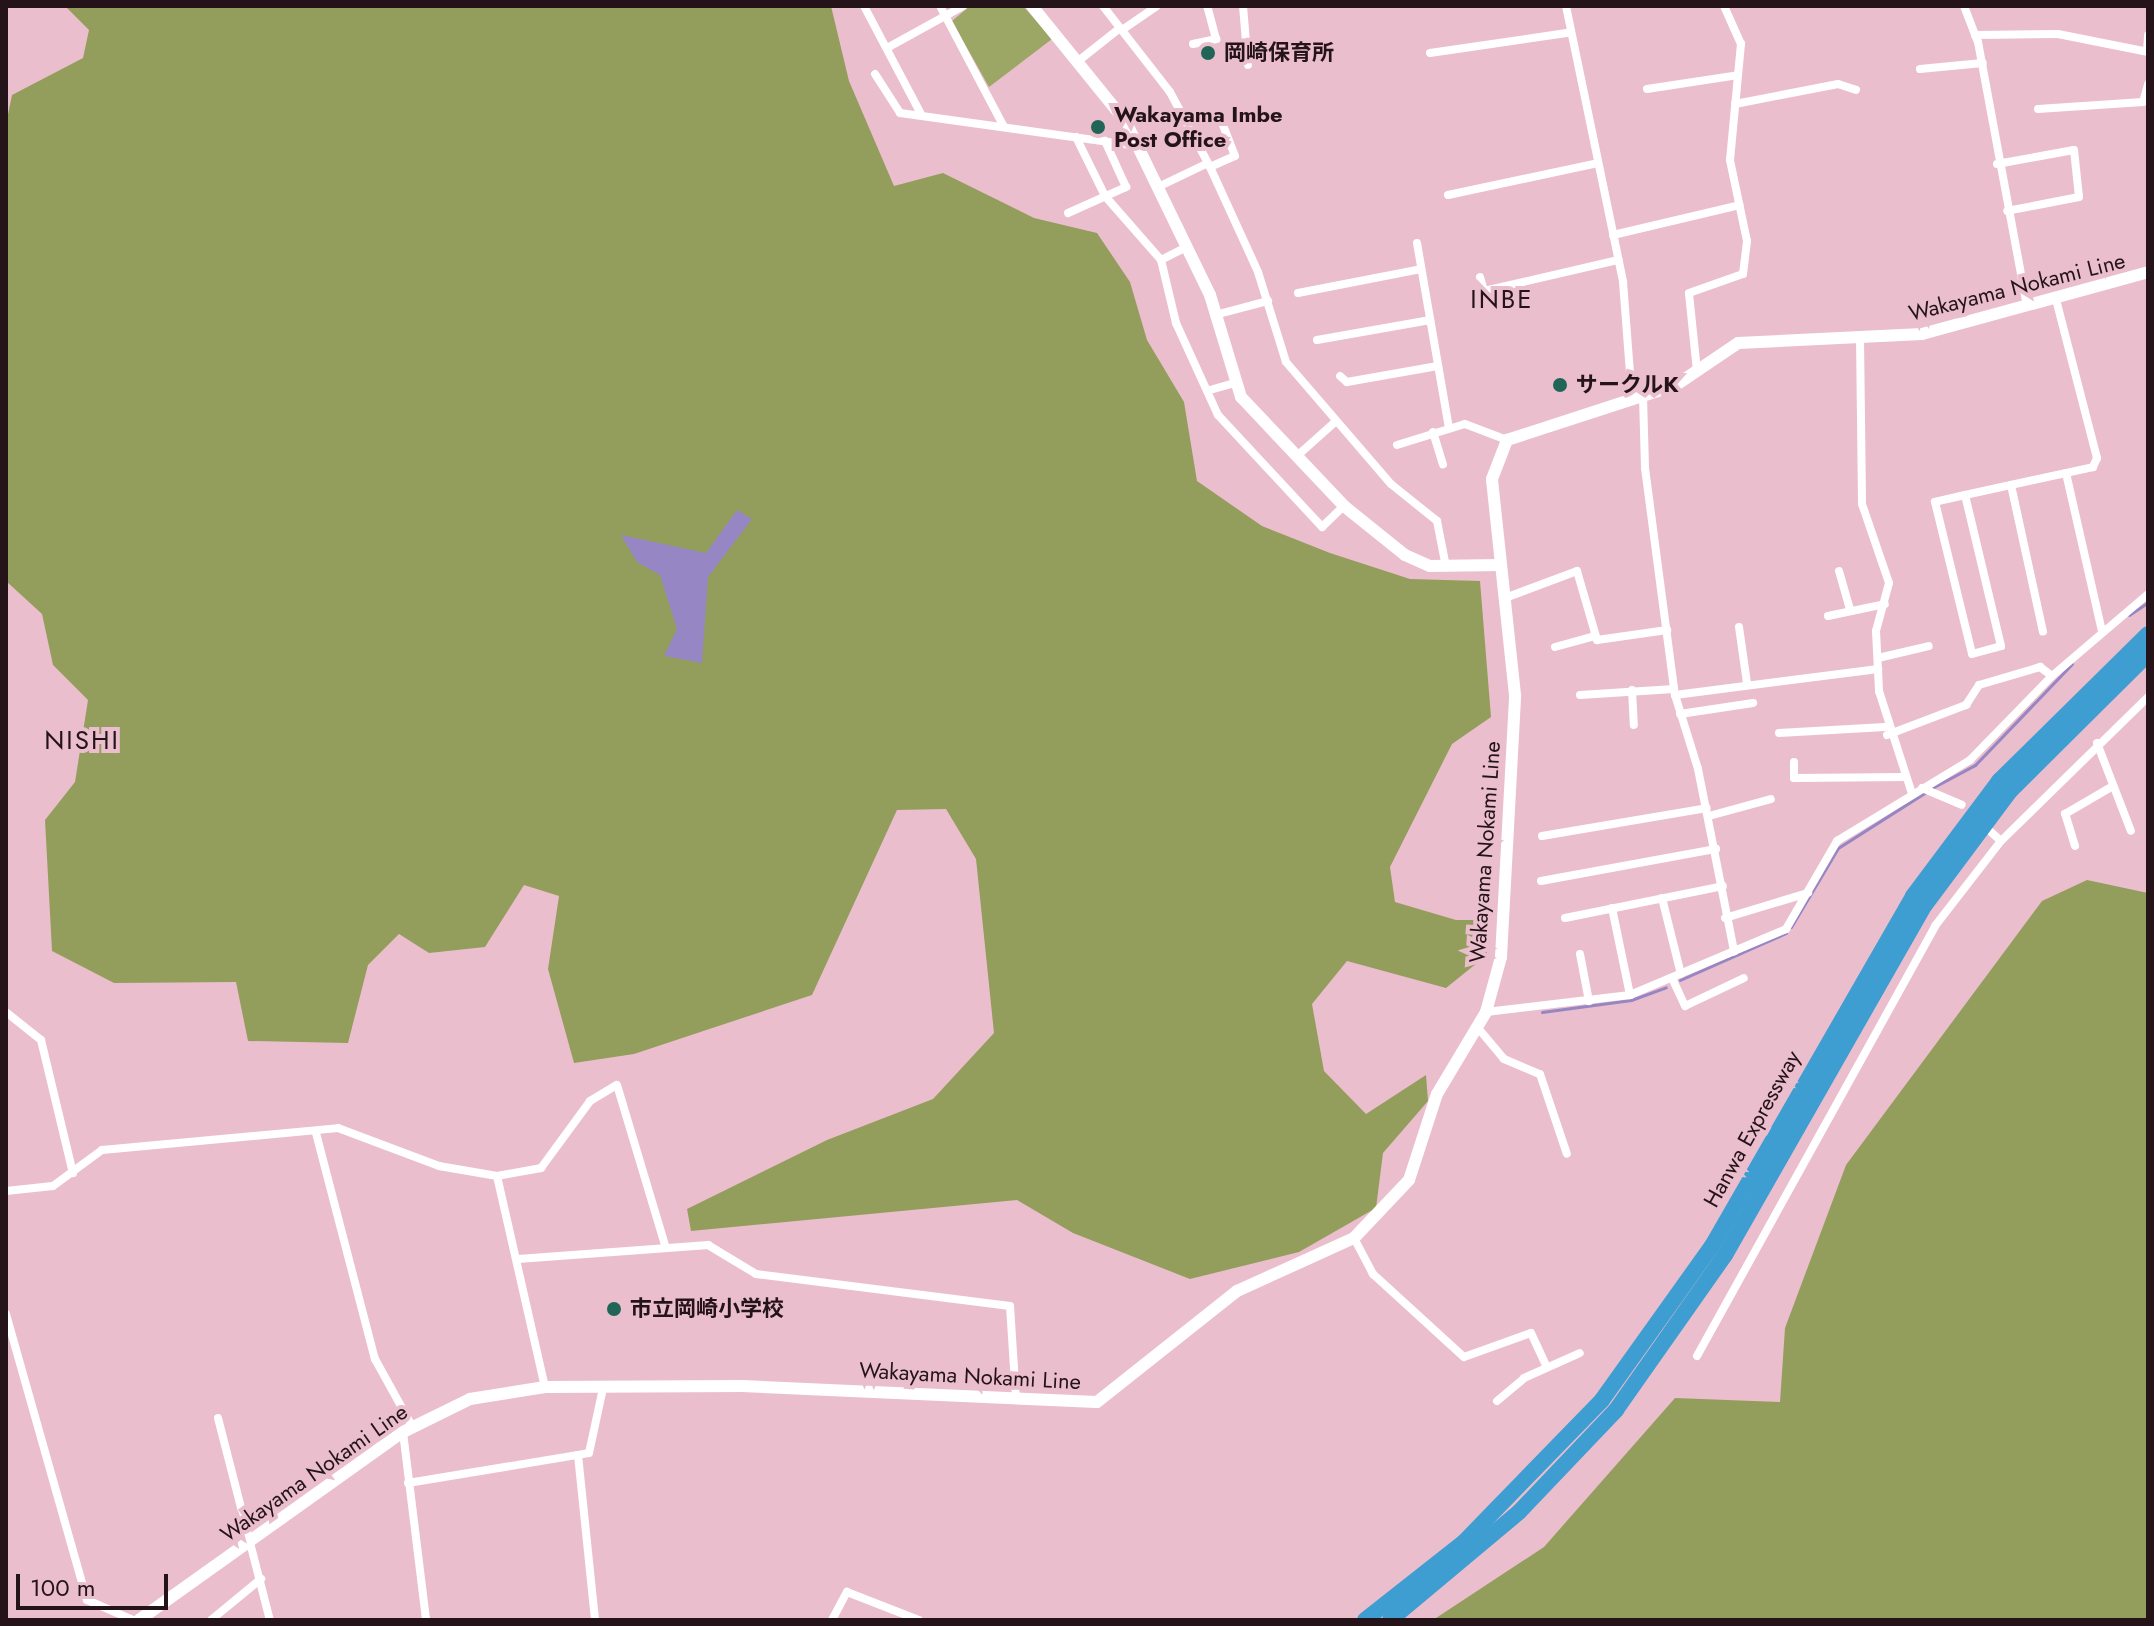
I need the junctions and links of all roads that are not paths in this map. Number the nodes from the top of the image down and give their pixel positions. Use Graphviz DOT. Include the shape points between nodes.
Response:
graph roads {
  1 [pos="864,6"];
  2 [pos="940,6"];
  3 [pos="963,6"];
  4 [pos="1032,6"];
  5 [pos="1103,6"];
  6 [pos="1157,6"];
  7 [pos="1207,6"];
  8 [pos="1243,6"];
  9 [pos="1566,6"];
  10 [pos="1724,6"];
  11 [pos="1964,6"];
  12 [pos="947,19"];
  13 [pos="1121,29"];
  14 [pos="1567,33"];
  15 [pos="1975,35"];
  16 [pos="2148,35"];
  17 [pos="1193,44"];
  18 [pos="887,48"];
  19 [pos="2147,51"];
  20 [pos="1430,53"];
  21 [pos="1077,62"];
  22 [pos="1983,63"];
  23 [pos="1248,65"];
  24 [pos="1920,69"];
  25 [pos="875,74"];
  26 [pos="1738,75"];
  27 [pos="2148,84"];
  28 [pos="1647,89"];
  29 [pos="1856,90"];
  30 [pos="1735,104"];
  31 [pos="2038,109"];
  32 [pos="1219,115"];
  33 [pos="922,116"];
  34 [pos="1004,127"];
  35 [pos="1076,137"];
  36 [pos="1105,141"];
  37 [pos="1137,146"];
  38 [pos="1598,163"];
  39 [pos="1997,164"];
  40 [pos="1209,165"];
  41 [pos="1158,187"];
  42 [pos="1448,195"];
  43 [pos="1105,196"];
  44 [pos="1740,205"];
  45 [pos="2007,211"];
  46 [pos="1068,213"];
  47 [pos="1613,235"];
  48 [pos="1417,243"];
  49 [pos="1187,247"];
  50 [pos="1161,260"];
  51 [pos="1618,260"];
  52 [pos="1421,269"];
  53 [pos="2148,272"];
  54 [pos="1480,277"];
  55 [pos="1298,293"];
  56 [pos="2056,299"];
  57 [pos="1268,301"];
  58 [pos="2027,307"];
  59 [pos="1215,315"];
  60 [pos="1430,320"];
  61 [pos="1860,338"];
  62 [pos="1317,340"];
  63 [pos="1438,366"];
  64 [pos="1697,371"];
  65 [pos="1340,376"];
  66 [pos="1235,383"];
  67 [pos="1210,390"];
  68 [pos="1638,398"];
  69 [pos="1335,422"];
  70 [pos="1449,428"];
  71 [pos="1433,432"];
  72 [pos="1507,440"];
  73 [pos="1397,445"];
  74 [pos="1297,456"];
  75 [pos="1443,464"];
  76 [pos="2066,473"];
  77 [pos="2011,485"];
  78 [pos="1965,495"];
  79 [pos="1344,506"];
  80 [pos="1500,565"];
  81 [pos="1446,567"];
  82 [pos="1839,571"];
  83 [pos="2148,594"];
  84 [pos="1505,598"];
  85 [pos="1885,604"];
  86 [pos="1850,609"];
  87 [pos="1828,616"];
  88 [pos="1739,627"];
  89 [pos="1667,630"];
  90 [pos="2102,631"];
  91 [pos="2043,632"];
  92 [pos="2148,634"];
  93 [pos="1595,636"];
  94 [pos="1929,646"];
  95 [pos="1555,647"];
  96 [pos="2148,654"];
  97 [pos="1878,658"];
  98 [pos="1878,669"];
  99 [pos="2052,676"];
  100 [pos="1747,683"];
  101 [pos="1632,690"];
  102 [pos="1675,692"];
  103 [pos="1580,695"];
  104 [pos="2148,697"];
  105 [pos="1753,703"];
  106 [pos="1680,714"];
  107 [pos="1634,725"];
  108 [pos="1886,731"];
  109 [pos="1779,733"];
  110 [pos="2097,743"];
  111 [pos="1794,762"];
  112 [pos="1904,777"];
  113 [pos="2113,786"];
  114 [pos="1925,790"];
  115 [pos="1912,794"];
  116 [pos="1771,799"];
  117 [pos="1962,805"];
  118 [pos="1708,812"];
  119 [pos="2131,831"];
  120 [pos="1991,832"];
  121 [pos="1542,836"];
  122 [pos="2001,841"];
  123 [pos="2075,846"];
  124 [pos="1716,849"];
  125 [pos="1541,881"];
  126 [pos="1723,886"];
  127 [pos="1809,893"];
  128 [pos="1662,898"];
  129 [pos="1612,908"];
  130 [pos="1565,918"];
  131 [pos="1725,918"];
  132 [pos="1734,951"];
  133 [pos="1580,954"];
  134 [pos="1676,976"];
  135 [pos="1744,978"];
  136 [pos="1630,995"];
  137 [pos="1589,1001"];
  138 [pos="6,1012"];
  139 [pos="1486,1012"];
  140 [pos="1478,1028"];
  141 [pos="316,1133"];
  142 [pos="1567,1154"];
  143 [pos="73,1173"];
  144 [pos="497,1176"];
  145 [pos="6,1191"];
  146 [pos="1354,1238"];
  147 [pos="666,1248"];
  148 [pos="518,1259"];
  149 [pos="6,1314"];
  150 [pos="1580,1353"];
  151 [pos="1697,1356"];
  152 [pos="1547,1367"];
  153 [pos="545,1387"];
  154 [pos="603,1388"];
  155 [pos="1016,1400"];
  156 [pos="1497,1401"];
  157 [pos="218,1418"];
  158 [pos="407,1429"];
  159 [pos="578,1455"];
  160 [pos="408,1483"];
  161 [pos="252,1541"];
  162 [pos="261,1579"];
  163 [pos="136,1620"];
  164 [pos="211,1620"];
  165 [pos="270,1620"];
  166 [pos="426,1620"];
  167 [pos="595,1620"];
  168 [pos="832,1620"];
  169 [pos="919,1620"];
  170 [pos="1365,1620"];
  171 [pos="1390,1620"];
  1 -- 18 [label="street"];
  2 -- 12 [label="street"];
  3 -- 12 [label="street"];
  4 -- 21 [label="main road"];
  5 -- 13 [label="street"];
  6 -- 13 [label="street"];
  7 -- 17 [label="street" via="1216,39"];
  8 -- 23 [label="street"];
  9 -- 14 [label="street"];
  10 -- 26 [label="street" via="1741,44"];
  11 -- 15 [label="street"];
  12 -- 18 [label="street"];
  12 -- 34 [label="street"];
  13 -- 21 [label="street"];
  13 -- 40 [label="street" via="1170,92"];
  14 -- 20 [label="street"];
  14 -- 38 [label="street"];
  15 -- 19 [label="street" via="2058,34"];
  15 -- 22 [label="street"];
  16 -- 19 [label="street"];
  18 -- 33 [label="street"];
  21 -- 37 [label="main road"];
  22 -- 24 [label="street"];
  22 -- 39 [label="street"];
  25 -- 33 [label="street" via="895,110"];
  26 -- 28 [label="street"];
  26 -- 30 [label="street"];
  27 -- 31 [label="street" via="2143,102"];
  29 -- 30 [label="street" via="1838,84"];
  30 -- 44 [label="street" via="1730,160"];
  32 -- 40 [label="street" via="1235,156"];
  33 -- 34 [label="street"];
  34 -- 35 [label="street"];
  35 -- 36 [label="street"];
  35 -- 43 [label="street"];
  36 -- 37 [label="street"];
  36 -- 43 [label="street" via="1126,187"];
  37 -- 41 [label="main road"];
  38 -- 42 [label="street"];
  38 -- 47 [label="street"];
  39 -- 45 [label="street"];
  39 -- 45 [label="street" via="2074,150 2079,197"];
  40 -- 41 [label="street"];
  40 -- 57 [label="street"];
  41 -- 49 [label="main road"];
  43 -- 46 [label="street"];
  43 -- 50 [label="street"];
  44 -- 47 [label="street"];
  44 -- 64 [label="street" via="1747,241 1743,274 1697,286 1686,303"];
  45 -- 58 [label="street"];
  47 -- 51 [label="street"];
  48 -- 52 [label="street"];
  49 -- 50 [label="street"];
  49 -- 59 [label="main road"];
  50 -- 67 [label="street" via="1176,323"];
  51 -- 54 [label="street" via="1484,291"];
  51 -- 68 [label="street"];
  52 -- 55 [label="street"];
  52 -- 60 [label="street"];
  53 -- 56 [label="main road, Wakayama Nokami Line"];
  56 -- 58 [label="main road, Wakayama Nokami Line"];
  56 -- 76 [label="street" via="2097,458 2093,467"];
  57 -- 59 [label="street"];
  57 -- 69 [label="street" via="1286,362"];
  58 -- 61 [label="main road, Wakayama Nokami Line" via="1922,334"];
  59 -- 66 [label="main road"];
  60 -- 62 [label="street"];
  60 -- 63 [label="street"];
  61 -- 64 [label="main road, Wakayama Nokami Line" via="1747,341"];
  61 -- 85 [label="street" via="1862,504 1881,544"];
  63 -- 65 [label="street" via="1347,382"];
  63 -- 70 [label="street"];
  64 -- 68 [label="main road, Wakayama Nokami Line"];
  66 -- 67 [label="street"];
  66 -- 74 [label="main road"];
  67 -- 79 [label="street" via="1218,415 1322,527"];
  68 -- 72 [label="main road, Wakayama Nokami Line"];
  68 -- 89 [label="street"];
  69 -- 74 [label="street"];
  69 -- 81 [label="street" via="1391,484 1437,521"];
  70 -- 71 [label="street"];
  70 -- 72 [label="street" via="1472,424"];
  71 -- 73 [label="street"];
  71 -- 75 [label="street"];
  72 -- 80 [label="main road, Wakayama Nokami Line" via="1492,479"];
  74 -- 79 [label="main road"];
  76 -- 77 [label="street"];
  76 -- 90 [label="street"];
  77 -- 78 [label="street"];
  77 -- 91 [label="street"];
  78 -- 78 [label="street" via="2001,646 1972,654 1935,502"];
  79 -- 81 [label="main road" via="1405,555"];
  80 -- 81 [label="main road"];
  80 -- 84 [label="main road, Wakayama Nokami Line"];
  82 -- 86 [label="street"];
  83 -- 90 [label="street"];
  84 -- 93 [label="street" via="1577,571"];
  84 -- 139 [label="main road, Wakayama Nokami Line" via="1515,695 1504,936"];
  85 -- 86 [label="street"];
  85 -- 97 [label="street" via="1877,621"];
  86 -- 87 [label="street"];
  88 -- 100 [label="street"];
  89 -- 93 [label="street"];
  89 -- 102 [label="street"];
  90 -- 99 [label="street"];
  92 -- 170 [label="highway, Hanwa Expressway" via="1999,781 1913,896 1712,1246 1639,1354 1508,1502"];
  93 -- 95 [label="street"];
  94 -- 97 [label="street"];
  96 -- 171 [label="highway, Hanwa Expressway" via="2020,780 1925,905 1725,1255 1616,1410 1519,1512"];
  97 -- 98 [label="street"];
  98 -- 100 [label="street"];
  98 -- 108 [label="street"];
  99 -- 108 [label="street" via="2040,667 1979,685 1966,705"];
  99 -- 114 [label="street" via="1970,760"];
  100 -- 102 [label="street"];
  101 -- 102 [label="street"];
  101 -- 103 [label="street"];
  101 -- 107 [label="street"];
  102 -- 106 [label="street"];
  104 -- 110 [label="street"];
  105 -- 106 [label="street"];
  106 -- 118 [label="street"];
  108 -- 109 [label="street"];
  108 -- 112 [label="street"];
  110 -- 113 [label="street"];
  110 -- 122 [label="street"];
  111 -- 112 [label="street" via="1794,778"];
  112 -- 115 [label="street"];
  113 -- 119 [label="street"];
  113 -- 123 [label="street" via="2065,814"];
  114 -- 115 [label="street"];
  114 -- 117 [label="street"];
  115 -- 127 [label="street" via="1837,841"];
  116 -- 118 [label="street"];
  118 -- 121 [label="street"];
  118 -- 124 [label="street"];
  120 -- 122 [label="street"];
  122 -- 151 [label="street" via="1935,926 1894,1003 1880,1015"];
  124 -- 125 [label="street"];
  124 -- 126 [label="street"];
  126 -- 128 [label="street"];
  126 -- 131 [label="street"];
  127 -- 131 [label="street"];
  127 -- 132 [label="street" via="1786,929"];
  128 -- 129 [label="street"];
  128 -- 134 [label="street"];
  129 -- 130 [label="street"];
  129 -- 136 [label="street"];
  131 -- 132 [label="street"];
  132 -- 134 [label="street"];
  133 -- 137 [label="street"];
  134 -- 135 [label="street" via="1685,1006"];
  134 -- 136 [label="street"];
  136 -- 137 [label="street"];
  137 -- 139 [label="street"];
  138 -- 143 [label="street" via="41,1040"];
  139 -- 140 [label="main road, Wakayama Nokami Line"];
  140 -- 142 [label="street" via="1504,1059 1540,1074"];
  140 -- 146 [label="main road, Wakayama Nokami Line" via="1437,1094 1409,1180"];
  141 -- 143 [label="street" via="102,1150"];
  141 -- 144 [label="street" via="338,1128 439,1166"];
  141 -- 158 [label="street" via="375,1359"];
  143 -- 145 [label="street" via="33,1194"];
  144 -- 147 [label="street" via="541,1168 590,1101 617,1085"];
  144 -- 148 [label="street"];
  146 -- 152 [label="street" via="1373,1274 1464,1357 1531,1333"];
  146 -- 155 [label="main road, Wakayama Nokami Line" via="1237,1291 1097,1402"];
  147 -- 148 [label="street"];
  147 -- 155 [label="street" via="708,1245 756,1274 1010,1306"];
  148 -- 153 [label="street"];
  149 -- 163 [label="street" via="87,1600"];
  150 -- 152 [label="street"];
  152 -- 156 [label="street"];
  153 -- 154 [label="main road, Wakayama Nokami Line"];
  153 -- 158 [label="main road, Wakayama Nokami Line" via="470,1399"];
  154 -- 155 [label="main road, Wakayama Nokami Line" via="889,1390"];
  154 -- 159 [label="street" via="589,1453"];
  157 -- 161 [label="street"];
  158 -- 160 [label="street"];
  158 -- 161 [label="main road, Wakayama Nokami Line"];
  159 -- 160 [label="street"];
  159 -- 167 [label="street"];
  160 -- 166 [label="street"];
  161 -- 162 [label="street"];
  161 -- 163 [label="main road, Wakayama Nokami Line"];
  162 -- 164 [label="street"];
  162 -- 165 [label="street"];
  168 -- 169 [label="street" via="847,1592"];
}
